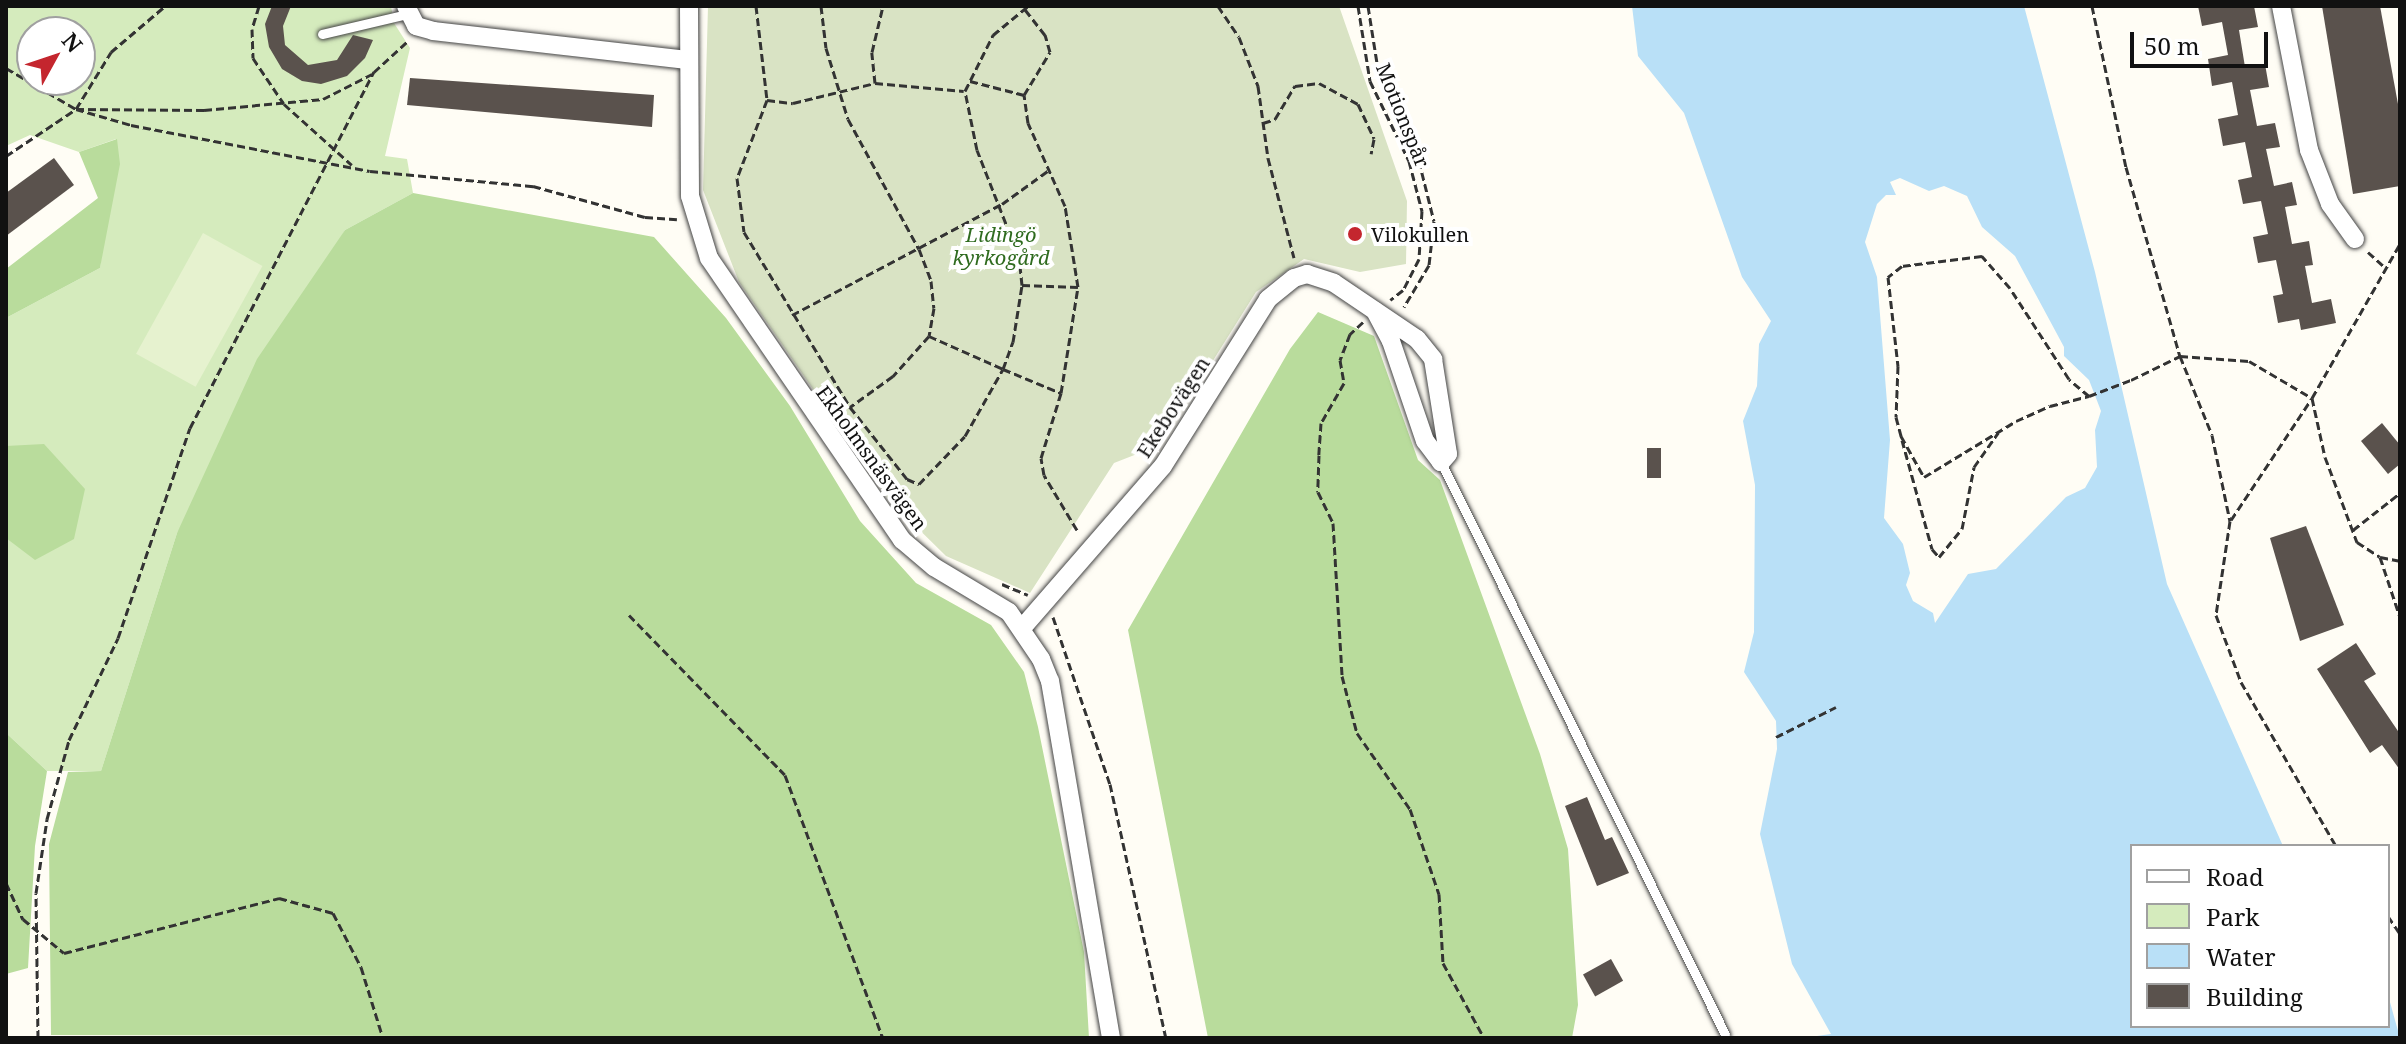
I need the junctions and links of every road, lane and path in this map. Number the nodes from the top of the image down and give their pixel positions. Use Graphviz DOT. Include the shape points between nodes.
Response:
graph roads {
  1 [pos="165,6"];
  2 [pos="259,6"];
  3 [pos="689,6"];
  4 [pos="756,6"];
  5 [pos="821,6"];
  6 [pos="883,6"];
  7 [pos="1218,6"];
  8 [pos="1358,6"];
  9 [pos="1368,6"];
  10 [pos="2092,6"];
  11 [pos="2281,6"];
  12 [pos="1026,7"];
  13 [pos="406,10"];
  14 [pos="421,29"];
  15 [pos="322,34"];
  16 [pos="687,60"];
  17 [pos="6,68"];
  18 [pos="374,72"];
  19 [pos="969,81"];
  20 [pos="875,83"];
  21 [pos="838,89"];
  22 [pos="965,91"];
  23 [pos="1024,95"];
  24 [pos="767,100"];
  25 [pos="284,104"];
  26 [pos="76,109"];
  27 [pos="1263,123"];
  28 [pos="335,153"];
  29 [pos="1371,154"];
  30 [pos="6,156"];
  31 [pos="331,162"];
  32 [pos="356,168"];
  33 [pos="1049,170"];
  34 [pos="1002,204"];
  35 [pos="689,220"];
  36 [pos="2355,239"];
  37 [pos="2400,244"];
  38 [pos="919,249"];
  39 [pos="2386,268"];
  40 [pos="1307,274"];
  41 [pos="1022,285"];
  42 [pos="1078,287"];
  43 [pos="1380,314"];
  44 [pos="792,315"];
  45 [pos="929,336"];
  46 [pos="2180,356"];
  47 [pos="1003,369"];
  48 [pos="1061,393"];
  49 [pos="2089,396"];
  50 [pos="2312,398"];
  51 [pos="850,407"];
  52 [pos="2001,430"];
  53 [pos="1901,436"];
  54 [pos="1441,462"];
  55 [pos="2400,493"];
  56 [pos="2230,521"];
  57 [pos="1077,530"];
  58 [pos="2353,530"];
  59 [pos="2380,557"];
  60 [pos="2400,561"];
  61 [pos="998,583"];
  62 [pos="1042,596"];
  63 [pos="629,615"];
  64 [pos="2400,617"];
  65 [pos="1023,627"];
  66 [pos="1836,707"];
  67 [pos="1776,737"];
  68 [pos="2335,844"];
  69 [pos="6,883"];
  70 [pos="36,930"];
  71 [pos="1725,1034"];
  72 [pos="38,1038"];
  73 [pos="383,1038"];
  74 [pos="883,1038"];
  75 [pos="1111,1038"];
  76 [pos="1166,1038"];
  77 [pos="1484,1038"];
  1 -- 26 [label="path" via="111,52"];
  2 -- 25 [label="path" via="252,29 253,58"];
  3 -- 16 [label="street, Ekholmsnäsvägen"];
  4 -- 24 [label="path"];
  5 -- 21 [label="path"];
  6 -- 20 [label="path" via="872,52"];
  7 -- 27 [label="path" via="1239,37 1258,86"];
  8 -- 43 [label="path, Motionspår" via="1370,81 1409,161 1422,211 1419,259 1403,290"];
  9 -- 43 [label="path" via="1378,69 1416,149 1434,221 1429,265 1416,293 1400,310"];
  10 -- 46 [label="path" via="2107,94"];
  11 -- 36 [label="street" via="2309,150 2330,204"];
  12 -- 19 [label="path" via="993,35"];
  12 -- 23 [label="path" via="1050,52"];
  13 -- 14 [label="street"];
  13 -- 15 [label="lane"];
  14 -- 16 [label="street"];
  14 -- 18 [label="path"];
  16 -- 65 [label="street, Ekholmsnäsvägen" via="690,196 709,258 902,540"];
  17 -- 26 [label="path"];
  18 -- 25 [label="path" via="323,99"];
  18 -- 28 [label="path"];
  19 -- 22 [label="path"];
  19 -- 23 [label="path"];
  20 -- 21 [label="path"];
  20 -- 22 [label="path"];
  21 -- 24 [label="path" via="793,103"];
  21 -- 38 [label="path" via="874,171"];
  22 -- 34 [label="path" via="977,150"];
  23 -- 33 [label="path" via="1028,123"];
  24 -- 44 [label="path" via="741,162 740,205 744,232"];
  25 -- 26 [label="path" via="204,110"];
  25 -- 28 [label="path"];
  26 -- 30 [label="path"];
  26 -- 31 [label="path" via="146,128"];
  27 -- 29 [label="path" via="1275,119 1295,86 1319,83 1358,104 1374,139"];
  27 -- 40 [label="path" via="1294,259"];
  28 -- 31 [label="path"];
  28 -- 32 [label="path"];
  31 -- 32 [label="path"];
  31 -- 70 [label="path" via="176,459 118,638 69,740 47,819"];
  32 -- 35 [label="path" via="533,186 645,217"];
  33 -- 34 [label="path"];
  33 -- 42 [label="path" via="1065,206"];
  34 -- 38 [label="path"];
  34 -- 41 [label="path"];
  36 -- 39 [label="path"];
  37 -- 39 [label="path"];
  38 -- 44 [label="path"];
  38 -- 45 [label="path" via="931,281"];
  39 -- 50 [label="path"];
  40 -- 43 [label="street" via="1334,283"];
  40 -- 62 [label="street, Ekebovägen" via="1268,299 1163,466"];
  41 -- 42 [label="path"];
  41 -- 47 [label="path"];
  42 -- 48 [label="path"];
  43 -- 54 [label="street" via="1425,441"];
  43 -- 54 [label="street" via="1417,339 1433,359 1448,454"];
  43 -- 77 [label="path" via="1350,334 1340,360 1344,383 1321,423 1318,492 1333,523 1342,676 1357,733 1410,809 1439,894 1443,963"];
  44 -- 51 [label="path"];
  45 -- 47 [label="path"];
  45 -- 51 [label="path" via="893,376"];
  46 -- 49 [label="path"];
  46 -- 50 [label="path" via="2249,361"];
  46 -- 56 [label="path" via="2212,435"];
  47 -- 48 [label="path"];
  47 -- 51 [label="path" via="965,436 919,484 907,479"];
  48 -- 57 [label="path" via="1041,458 1044,475"];
  49 -- 52 [label="path" via="2050,406"];
  49 -- 53 [label="path" via="2069,379 2010,288 1982,256 1902,266 1892,271 1886,285"];
  50 -- 56 [label="path"];
  50 -- 58 [label="path" via="2325,457"];
  52 -- 53 [label="path" via="1931,477 1919,471"];
  52 -- 53 [label="path" via="1974,467 1962,529 1939,557 1932,549"];
  54 -- 71 [label="lane"];
  55 -- 58 [label="path"];
  56 -- 68 [label="path" via="2216,615 2247,695"];
  58 -- 59 [label="path" via="2357,542"];
  59 -- 60 [label="path"];
  59 -- 64 [label="path"];
  61 -- 62 [label="path"];
  62 -- 65 [label="street, Ekebovägen"];
  62 -- 76 [label="path" via="1110,784"];
  63 -- 74 [label="path" via="785,775"];
  65 -- 75 [label="street, Ekholmsnäsvägen" via="1050,681"];
  66 -- 67 [label="path"];
  69 -- 70 [label="path" via="23,919"];
  70 -- 72 [label="path"];
  70 -- 73 [label="path" via="64,953 279,898 333,913 361,967"];
}
